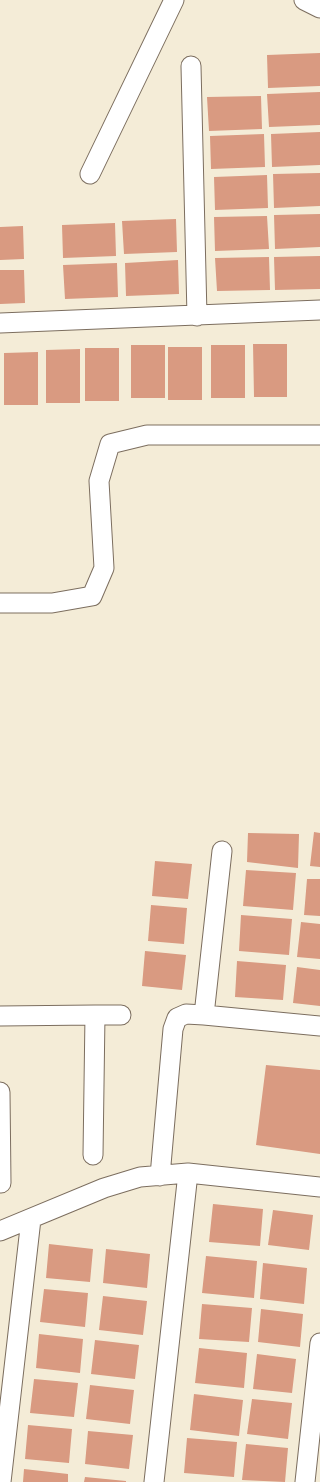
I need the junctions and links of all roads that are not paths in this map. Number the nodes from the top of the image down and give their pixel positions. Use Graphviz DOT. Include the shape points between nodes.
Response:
graph roads {
  1 [pos="174,0"];
  2 [pos="304,0"];
  3 [pos="320,8"];
  4 [pos="191,66"];
  5 [pos="90,174"];
  6 [pos="320,310"];
  7 [pos="197,316"];
  8 [pos="0,323"];
  9 [pos="320,435"];
  10 [pos="0,603"];
  11 [pos="222,851"];
  12 [pos="121,1015"];
  13 [pos="204,1015"];
  14 [pos="0,1016"];
  15 [pos="96,1016"];
  16 [pos="320,1026"];
  17 [pos="0,1092"];
  18 [pos="93,1155"];
  19 [pos="188,1173"];
  20 [pos="160,1176"];
  21 [pos="0,1184"];
  22 [pos="320,1187"];
  23 [pos="31,1219"];
  24 [pos="0,1231"];
  25 [pos="320,1343"];
  26 [pos="1,1482"];
  27 [pos="154,1482"];
  28 [pos="305,1482"];
  1 -- 5 [label="street"];
  2 -- 3 [label="street"];
  4 -- 7 [label="street"];
  6 -- 7 [label="street"];
  7 -- 8 [label="street"];
  9 -- 10 [label="street" via="147,435 110,444 99,481 104,568 92,596 52,603"];
  11 -- 13 [label="street"];
  12 -- 15 [label="street"];
  13 -- 16 [label="street"];
  13 -- 20 [label="street" via="186,1014 177,1018 173,1029"];
  14 -- 15 [label="street"];
  15 -- 18 [label="street"];
  17 -- 21 [label="street"];
  19 -- 20 [label="street"];
  19 -- 22 [label="street"];
  19 -- 27 [label="street"];
  20 -- 23 [label="street" via="140,1178 104,1188"];
  23 -- 24 [label="street"];
  23 -- 26 [label="street"];
  25 -- 28 [label="street"];
}
